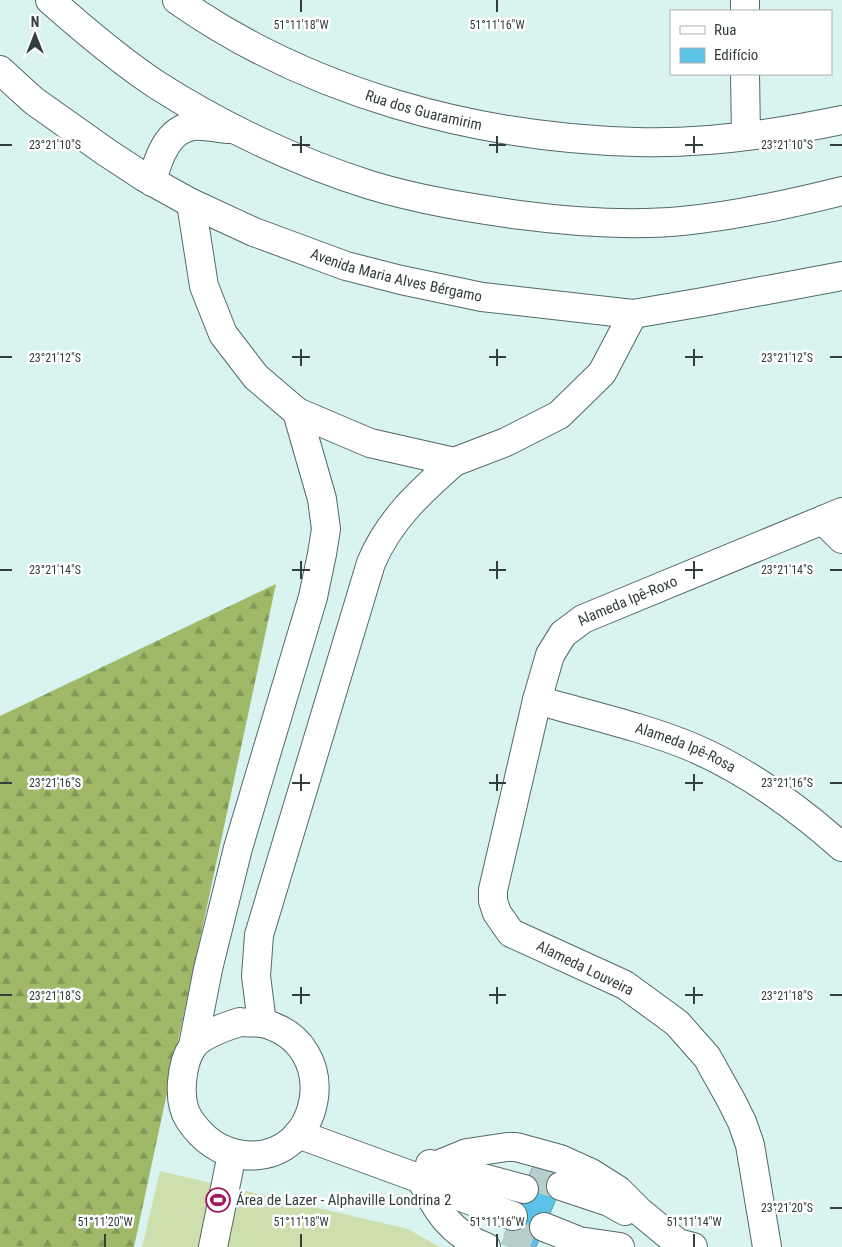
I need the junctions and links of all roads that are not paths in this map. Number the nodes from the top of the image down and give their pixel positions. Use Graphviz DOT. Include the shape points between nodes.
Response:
graph roads {
  1 [pos="50,0"];
  2 [pos="178,0"];
  3 [pos="0,70"];
  4 [pos="745,75"];
  5 [pos="842,120"];
  6 [pos="235,129"];
  7 [pos="746,136"];
  8 [pos="152,182"];
  9 [pos="842,191"];
  10 [pos="191,203"];
  11 [pos="842,276"];
  12 [pos="633,314"];
  13 [pos="297,412"];
  14 [pos="454,462"];
  15 [pos="832,516"];
  16 [pos="842,539"];
  17 [pos="537,700"];
  18 [pos="842,847"];
  19 [pos="262,1023"];
  20 [pos="194,1046"];
  21 [pos="304,1126"];
  22 [pos="232,1154"];
  23 [pos="428,1173"];
  24 [pos="527,1182"];
  25 [pos="558,1194"];
  26 [pos="502,1231"];
  27 [pos="544,1239"];
  28 [pos="685,1245"];
  29 [pos="213,1247"];
  30 [pos="620,1247"];
  31 [pos="767,1247"];
  1 -- 6 [label="street" via="92,37 157,84"];
  2 -- 7 [label="street, Rua dos Guaramirim" via="219,27 313,75 415,110 532,134 586,139 673,142"];
  3 -- 8 [label="street, Avenida Maria Alves Bérgamo" via="34,101"];
  4 -- 7 [label="street"];
  5 -- 7 [label="street, Rua dos Guaramirim"];
  6 -- 8 [label="street" via="192,126 176,133 164,147"];
  6 -- 9 [label="street" via="299,158 370,184 464,208 541,218 682,221 742,213"];
  8 -- 10 [label="street, Avenida Maria Alves Bérgamo"];
  10 -- 12 [label="street, Avenida Maria Alves Bérgamo" via="254,232 346,266 401,280 482,297"];
  10 -- 13 [label="street" via="204,286 223,334 256,377"];
  11 -- 12 [label="street, Avenida Maria Alves Bérgamo"];
  12 -- 14 [label="street" via="602,373 558,415 506,442"];
  13 -- 14 [label="street" via="370,442"];
  13 -- 20 [label="street" via="322,499 326,529 322,554 313,597 238,848 208,969"];
  14 -- 19 [label="street" via="420,492 392,524 370,563 258,935 256,976"];
  15 -- 16 [label="street"];
  15 -- 17 [label="street, Alameda Ipê-Roxo" via="583,619 563,634 555,645"];
  17 -- 18 [label="street, Alameda Ipê-Rosa" via="655,734 724,762 780,796"];
  17 -- 31 [label="street, Alameda Louveira" via="493,890 497,913 511,933 625,985 677,1023 697,1045 720,1078 750,1145"];
  19 -- 20 [label="street" via="240,1022 219,1029"];
  19 -- 21 [label="street" via="292,1038 309,1059 315,1078 315,1098"];
  20 -- 22 [label="street" via="182,1076 187,1116 198,1133 213,1146"];
  21 -- 22 [label="street" via="284,1146 267,1153"];
  21 -- 23 [label="street"];
  22 -- 29 [label="street"];
  23 -- 24 [label="street" via="485,1166"];
  23 -- 26 [label="street" via="463,1214"];
  23 -- 28 [label="street" via="467,1153 496,1148 516,1147 551,1156 591,1173 618,1190"];
  25 -- 28 [label="street"];
  27 -- 30 [label="street"];
}
